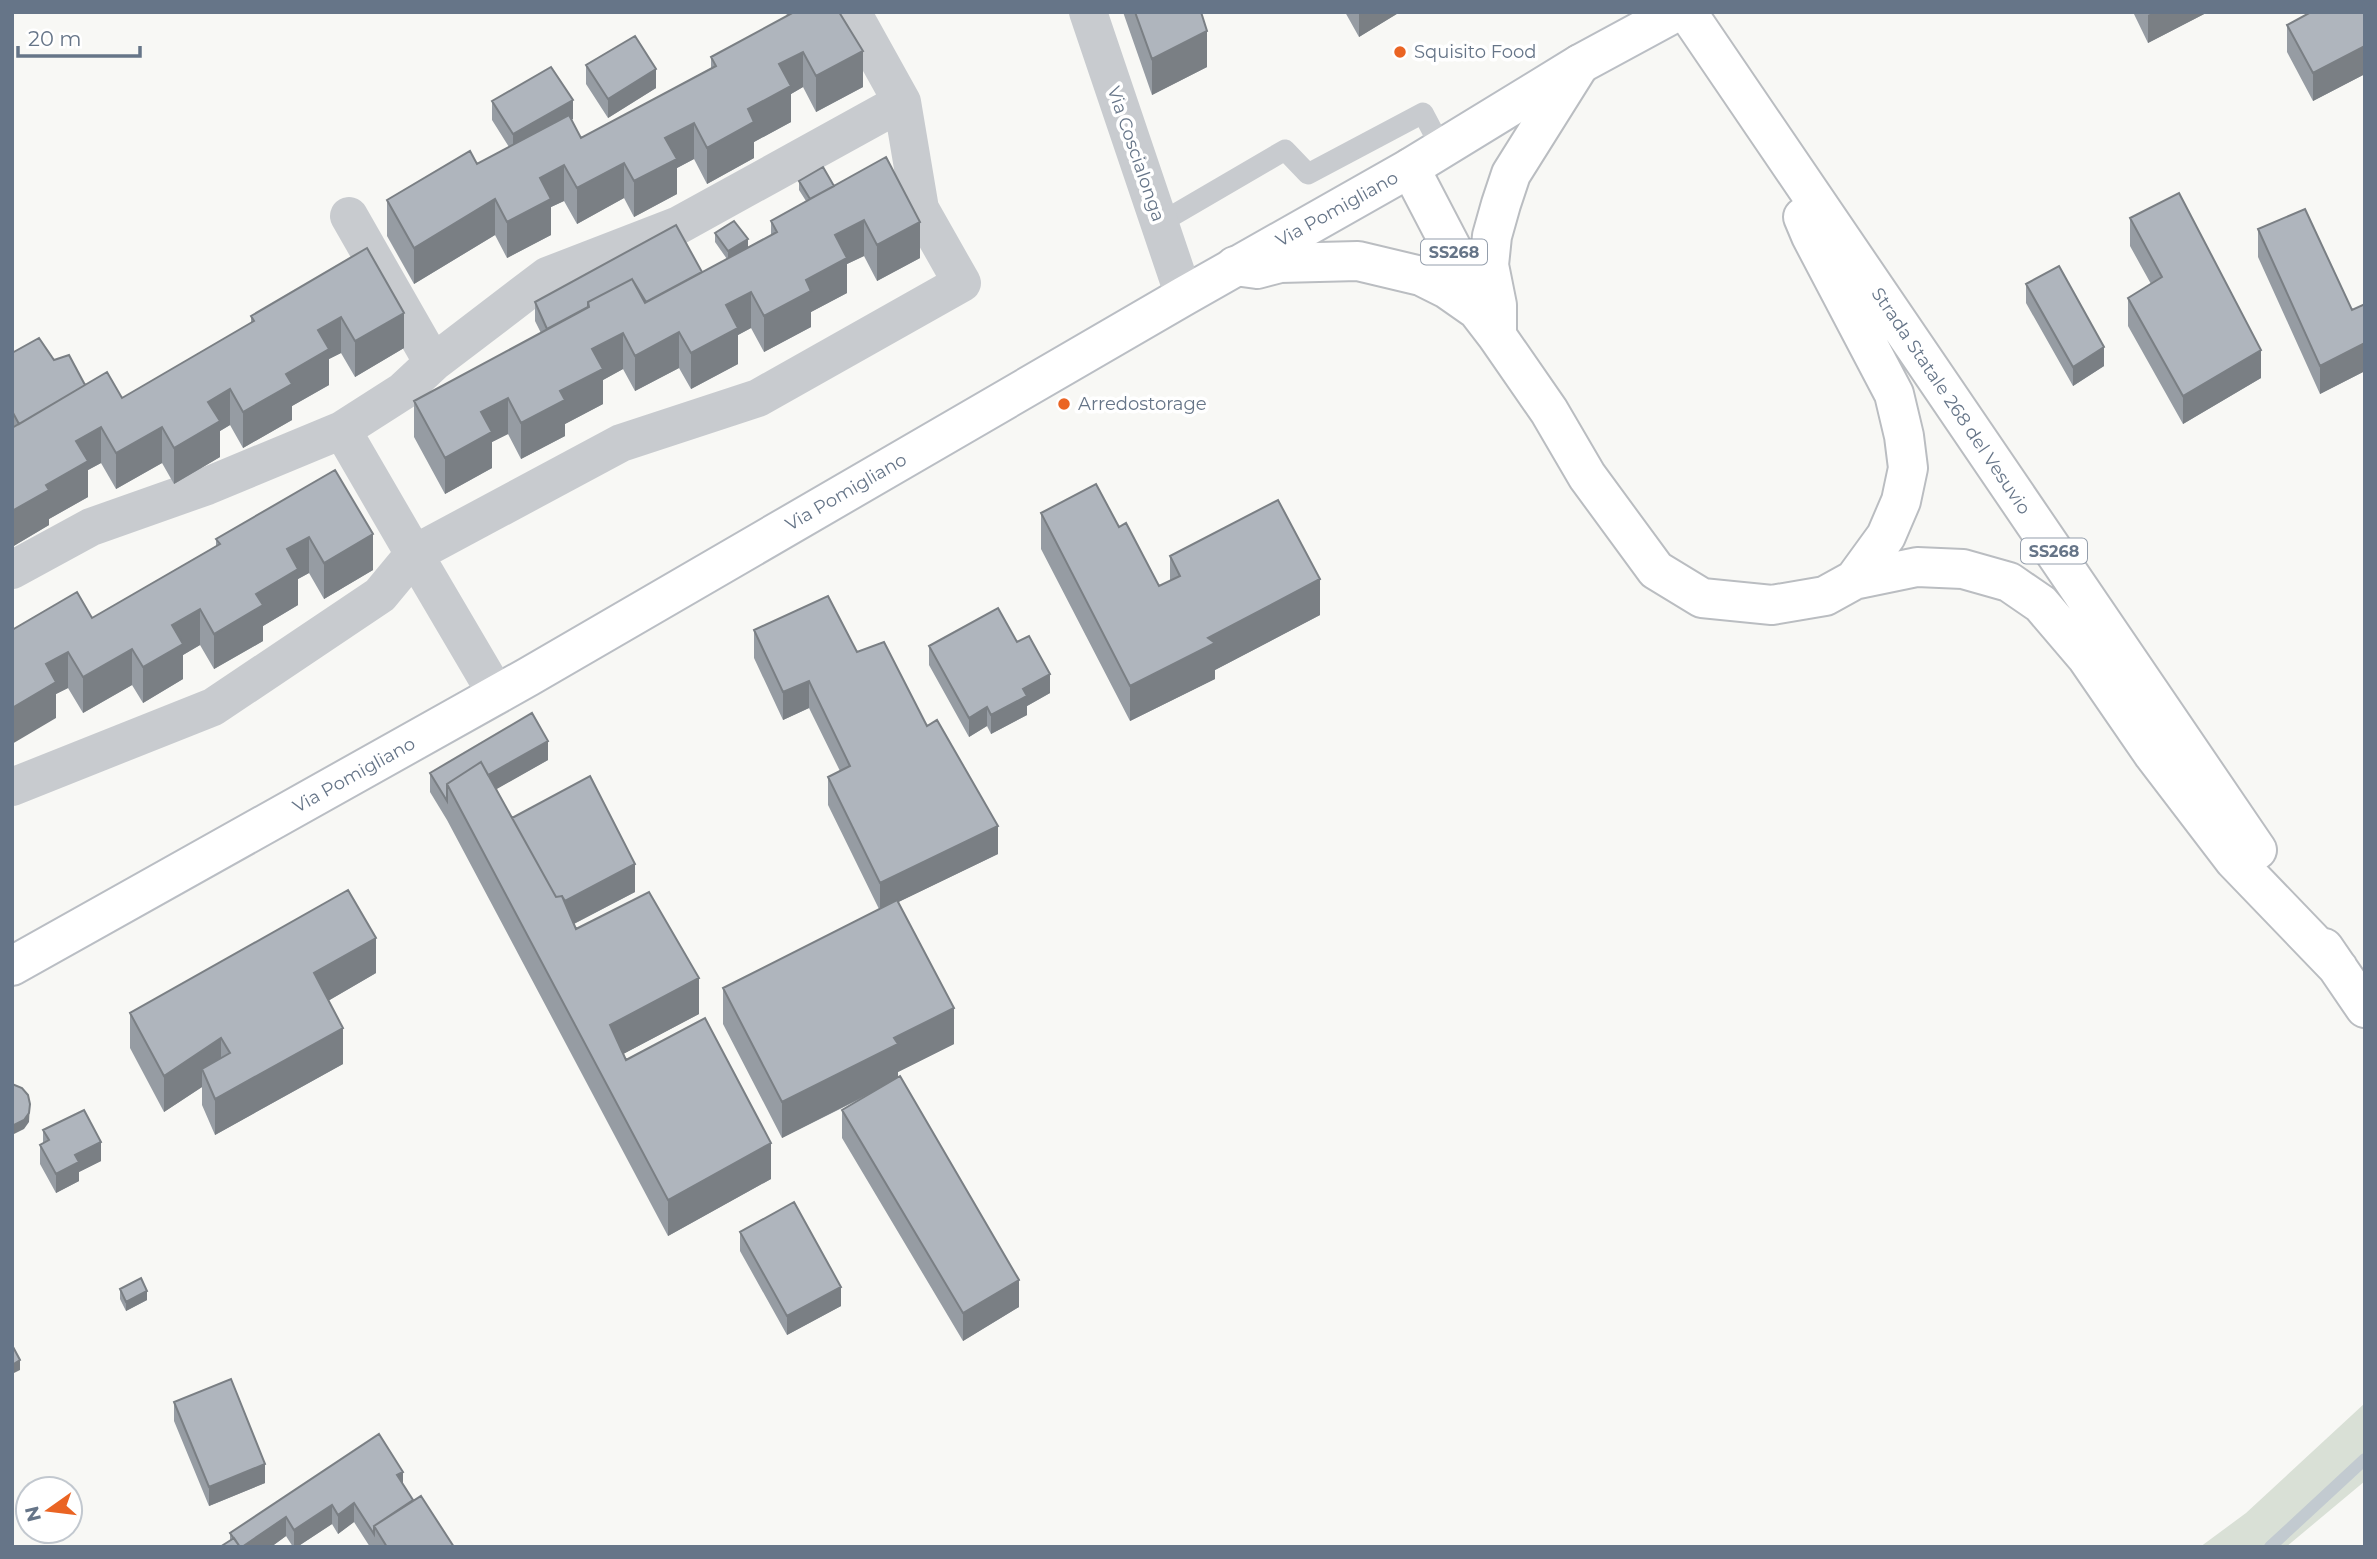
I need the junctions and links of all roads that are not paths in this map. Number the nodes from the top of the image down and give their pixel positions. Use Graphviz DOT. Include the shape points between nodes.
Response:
graph roads {
  1 [pos="852,12"];
  2 [pos="1088,12"];
  3 [pos="1676,12"];
  4 [pos="1687,12"];
  5 [pos="1580,64"];
  6 [pos="902,102"];
  7 [pos="1769,134"];
  8 [pos="1426,158"];
  9 [pos="349,216"];
  10 [pos="1160,223"];
  11 [pos="1235,266"];
  12 [pos="1184,296"];
  13 [pos="1497,336"];
  14 [pos="433,363"];
  15 [pos="342,430"];
  16 [pos="414,554"];
  17 [pos="12,570"];
  18 [pos="1854,580"];
  19 [pos="497,695"];
  20 [pos="12,788"];
  21 [pos="13,964"];
  22 [pos="2338,968"];
  23 [pos="2365,1008"];
  1 -- 6 [label="street"];
  2 -- 10 [label="street, Via Coscialonga"];
  3 -- 5 [label="main road, Via Pomigliano"];
  4 -- 7 [label="main road, Strada Statale 268 del Vesuvio / SS268"];
  5 -- 8 [label="main road, Via Pomigliano"];
  5 -- 13 [label="main road" via="1511,174 1489,265"];
  6 -- 14 [label="street" via="679,225 547,276"];
  6 -- 16 [label="street" via="920,209 962,283 758,398 621,443"];
  7 -- 18 [label="main road, SS268" via="1811,236 1894,394 1904,436 1908,468 1901,501 1886,536"];
  7 -- 22 [label="main road, Strada Statale 268 del Vesuvio / SS268"];
  8 -- 10 [label="lane" via="1423,113 1308,174 1285,150"];
  8 -- 11 [label="main road, Via Pomigliano"];
  8 -- 13 [label="main road, SS268"];
  9 -- 14 [label="street"];
  10 -- 12 [label="street, Via Coscialonga"];
  11 -- 12 [label="main road, Via Pomigliano"];
  11 -- 13 [label="main road" via="1257,269 1280,263 1358,261 1399,270 1447,289 1477,310"];
  12 -- 19 [label="main road, Via Pomigliano"];
  13 -- 18 [label="main road, SS268" via="1587,476 1657,570 1702,597 1772,605 1825,596"];
  14 -- 15 [label="street" via="403,391"];
  15 -- 16 [label="street"];
  15 -- 17 [label="street" via="207,486 91,527"];
  16 -- 19 [label="street"];
  16 -- 20 [label="street" via="380,596 214,707"];
  18 -- 22 [label="main road, SS268" via="1917,567 1962,569 2009,582 2041,604 2087,658 2234,860"];
  19 -- 21 [label="main road, Via Pomigliano"];
  22 -- 23 [label="main road, Strada Statale 268 del Vesuvio / SS268"];
}
